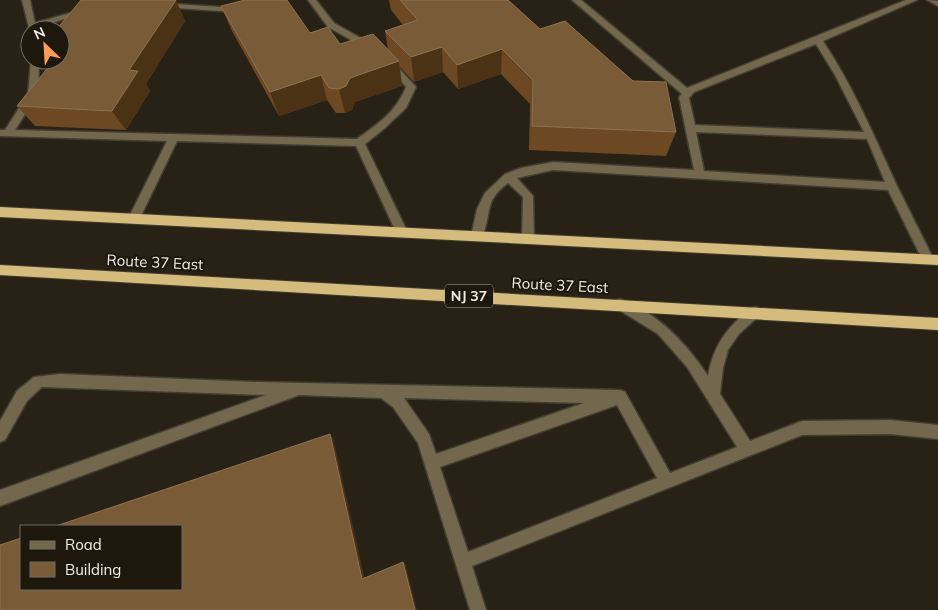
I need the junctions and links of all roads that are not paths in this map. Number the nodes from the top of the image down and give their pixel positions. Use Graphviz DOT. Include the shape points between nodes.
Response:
graph roads {
  1 [pos="26,0"];
  2 [pos="272,0"];
  3 [pos="312,0"];
  4 [pos="576,0"];
  5 [pos="913,0"];
  6 [pos="931,0"];
  7 [pos="938,4"];
  8 [pos="152,5"];
  9 [pos="96,10"];
  10 [pos="30,20"];
  11 [pos="57,20"];
  12 [pos="818,40"];
  13 [pos="34,70"];
  14 [pos="688,94"];
  15 [pos="690,128"];
  16 [pos="4,133"];
  17 [pos="871,136"];
  18 [pos="172,139"];
  19 [pos="359,144"];
  20 [pos="700,175"];
  21 [pos="509,177"];
  22 [pos="892,186"];
  23 [pos="0,212"];
  24 [pos="134,219"];
  25 [pos="402,233"];
  26 [pos="477,236"];
  27 [pos="528,239"];
  28 [pos="933,260"];
  29 [pos="0,270"];
  30 [pos="620,304"];
  31 [pos="755,312"];
  32 [pos="938,324"];
  33 [pos="300,389"];
  34 [pos="382,390"];
  35 [pos="712,394"];
  36 [pos="620,397"];
  37 [pos="938,432"];
  38 [pos="0,435"];
  39 [pos="747,450"];
  40 [pos="433,462"];
  41 [pos="667,482"];
  42 [pos="0,498"];
  43 [pos="463,562"];
  44 [pos="478,610"];
  1 -- 10 [label="street"];
  2 -- 8 [label="street" via="235,10"];
  3 -- 19 [label="street" via="332,25 382,56 411,87 403,106"];
  4 -- 14 [label="street"];
  5 -- 12 [label="street"];
  6 -- 7 [label="street"];
  9 -- 11 [label="street"];
  12 -- 14 [label="street" via="706,83"];
  12 -- 17 [label="street"];
  13 -- 16 [label="street" via="33,94"];
  14 -- 15 [label="street" via="684,97"];
  15 -- 17 [label="street"];
  15 -- 20 [label="street"];
  16 -- 18 [label="street"];
  17 -- 22 [label="street"];
  18 -- 19 [label="street"];
  18 -- 24 [label="street"];
  19 -- 25 [label="street"];
  20 -- 21 [label="street" via="553,166"];
  20 -- 22 [label="street"];
  21 -- 26 [label="street" via="488,195"];
  21 -- 27 [label="street" via="528,196"];
  22 -- 28 [label="street"];
  23 -- 24 [label="highway"];
  24 -- 25 [label="highway"];
  25 -- 26 [label="highway"];
  26 -- 27 [label="highway"];
  27 -- 28 [label="highway"];
  29 -- 30 [label="highway, Route 37 East / NJ 37"];
  30 -- 31 [label="highway, Route 37 East / NJ 37"];
  30 -- 35 [label="street" via="663,330 695,366"];
  31 -- 32 [label="highway, Route 37 East / NJ 37"];
  31 -- 35 [label="street" via="724,344 715,364"];
  33 -- 34 [label="street"];
  33 -- 38 [label="street" via="39,381 22,396"];
  33 -- 42 [label="street"];
  34 -- 36 [label="street"];
  34 -- 40 [label="street" via="411,418 424,438"];
  35 -- 39 [label="street"];
  36 -- 40 [label="street"];
  36 -- 41 [label="street"];
  37 -- 39 [label="street" via="890,427 802,428"];
  39 -- 41 [label="street"];
  40 -- 43 [label="street"];
  41 -- 43 [label="street"];
  43 -- 44 [label="street"];
}
